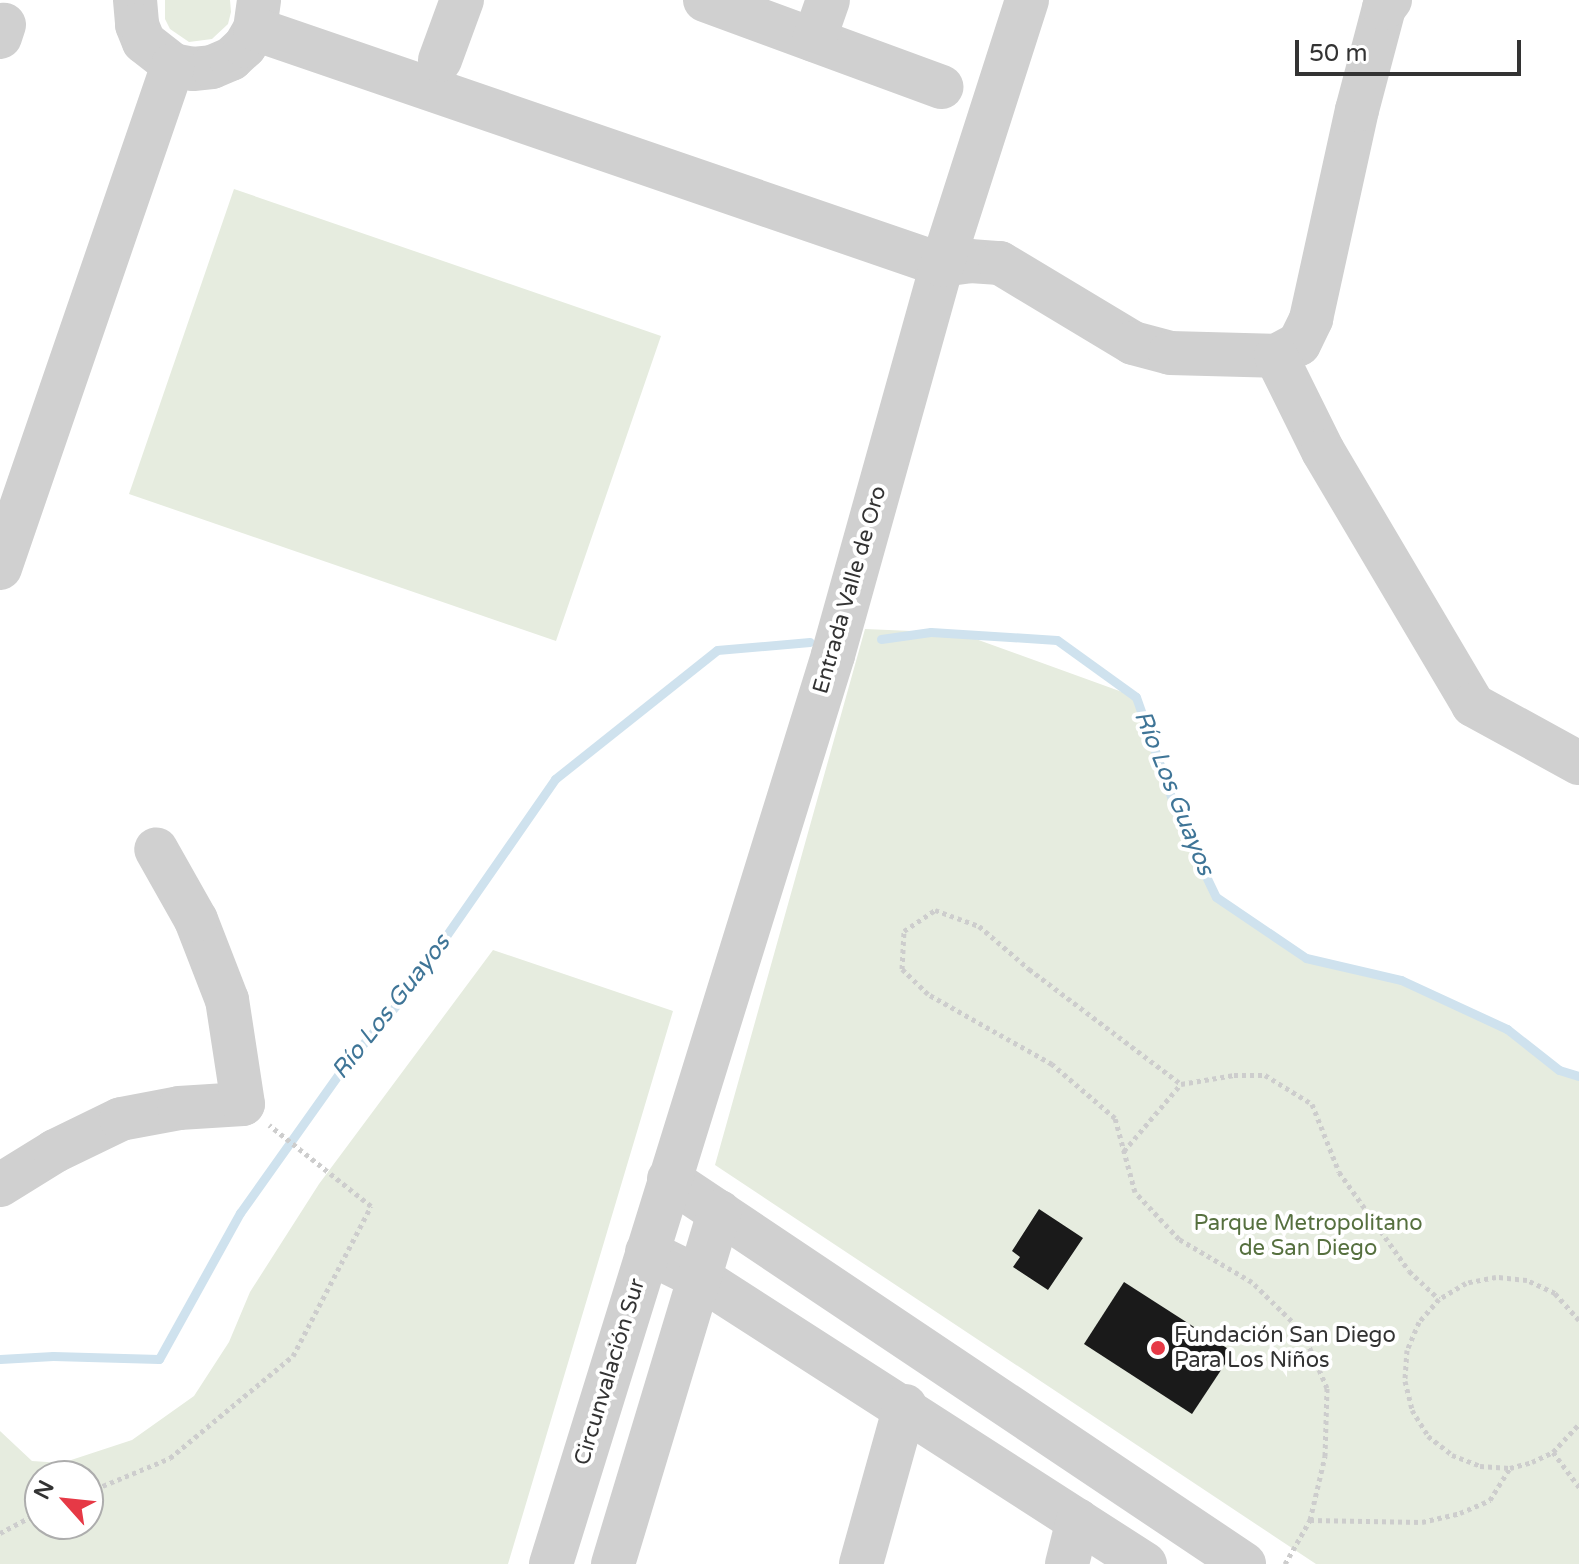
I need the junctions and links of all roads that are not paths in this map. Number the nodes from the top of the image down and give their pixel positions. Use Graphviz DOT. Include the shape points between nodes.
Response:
graph roads {
  1 [pos="135,0"];
  2 [pos="462,0"];
  3 [pos="705,0"];
  4 [pos="1027,0"];
  5 [pos="1390,0"];
  6 [pos="257,14"];
  7 [pos="821,20"];
  8 [pos="440,60"];
  9 [pos="173,65"];
  10 [pos="941,87"];
  11 [pos="942,265"];
  12 [pos="1276,356"];
  13 [pos="0,568"];
  14 [pos="1579,763"];
  15 [pos="156,849"];
  16 [pos="669,1179"];
  17 [pos="0,1185"];
  18 [pos="719,1212"];
  19 [pos="647,1252"];
  20 [pos="700,1278"];
  21 [pos="905,1406"];
  22 [pos="1078,1520"];
  23 [pos="551,1564"];
  24 [pos="613,1564"];
  25 [pos="861,1564"];
  26 [pos="1067,1564"];
  27 [pos="1145,1564"];
  28 [pos="1244,1564"];
  1 -- 9 [label="street" via="144,42"];
  2 -- 8 [label="street"];
  3 -- 7 [label="street"];
  4 -- 11 [label="street, Entrada Valle de Oro"];
  5 -- 12 [label="street" via="1357,110 1311,319 1299,344"];
  6 -- 9 [label="street" via="238,52 212,67"];
  6 -- 11 [label="street"];
  7 -- 10 [label="street"];
  9 -- 13 [label="street"];
  11 -- 12 [label="street" via="1000,263 1133,343 1170,353"];
  11 -- 16 [label="street, Entrada Valle de Oro" via="833,655"];
  12 -- 14 [label="street" via="1323,451 1473,705"];
  15 -- 17 [label="street" via="196,920 227,1000 243,1104 121,1119"];
  16 -- 18 [label="street"];
  16 -- 19 [label="street, Circunvalación Sur"];
  18 -- 20 [label="street"];
  18 -- 28 [label="street"];
  19 -- 20 [label="street"];
  19 -- 23 [label="street, Circunvalación Sur"];
  20 -- 21 [label="street"];
  20 -- 24 [label="street"];
  21 -- 22 [label="street"];
  21 -- 25 [label="street"];
  22 -- 26 [label="street"];
  22 -- 27 [label="street"];
}
